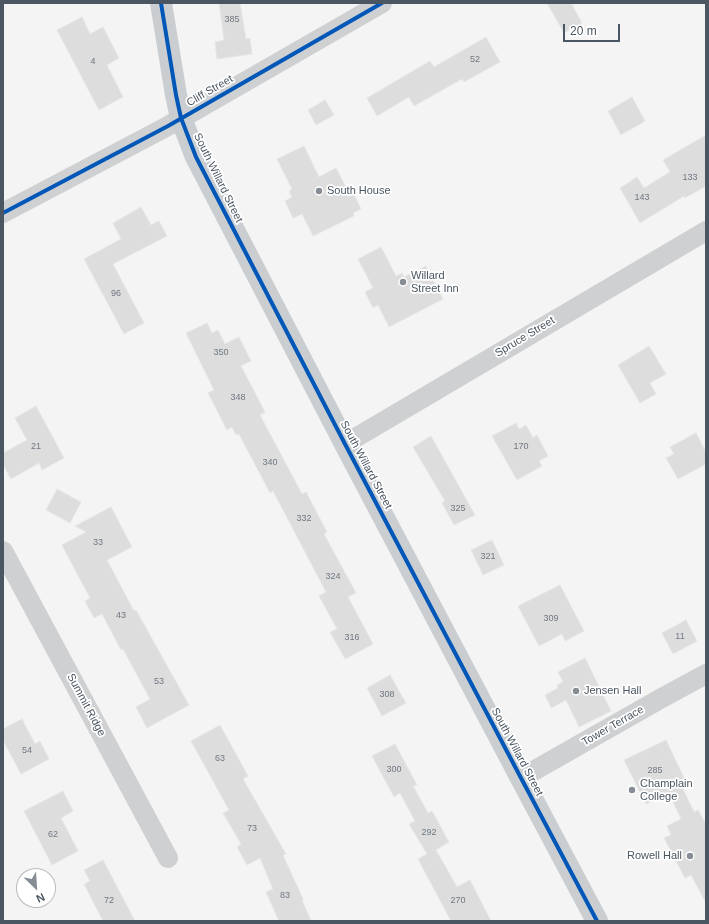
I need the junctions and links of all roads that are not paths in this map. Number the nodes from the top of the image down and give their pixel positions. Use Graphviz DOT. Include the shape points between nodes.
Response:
graph roads {
  1 [pos="161,3"];
  2 [pos="382,3"];
  3 [pos="181,118"];
  4 [pos="3,213"];
  5 [pos="706,230"];
  6 [pos="345,444"];
  7 [pos="3,551"];
  8 [pos="706,674"];
  9 [pos="521,778"];
  10 [pos="168,858"];
  11 [pos="597,921"];
  1 -- 3 [label="main road, South Willard Street"];
  2 -- 3 [label="street, Cliff Street"];
  3 -- 4 [label="street, Cliff Street"];
  3 -- 6 [label="main road, South Willard Street" via="196,157"];
  5 -- 6 [label="street, Spruce Street"];
  6 -- 9 [label="main road, South Willard Street"];
  7 -- 10 [label="street, Summit Ridge"];
  8 -- 9 [label="street, Tower Terrace"];
  9 -- 11 [label="main road, South Willard Street"];
}
